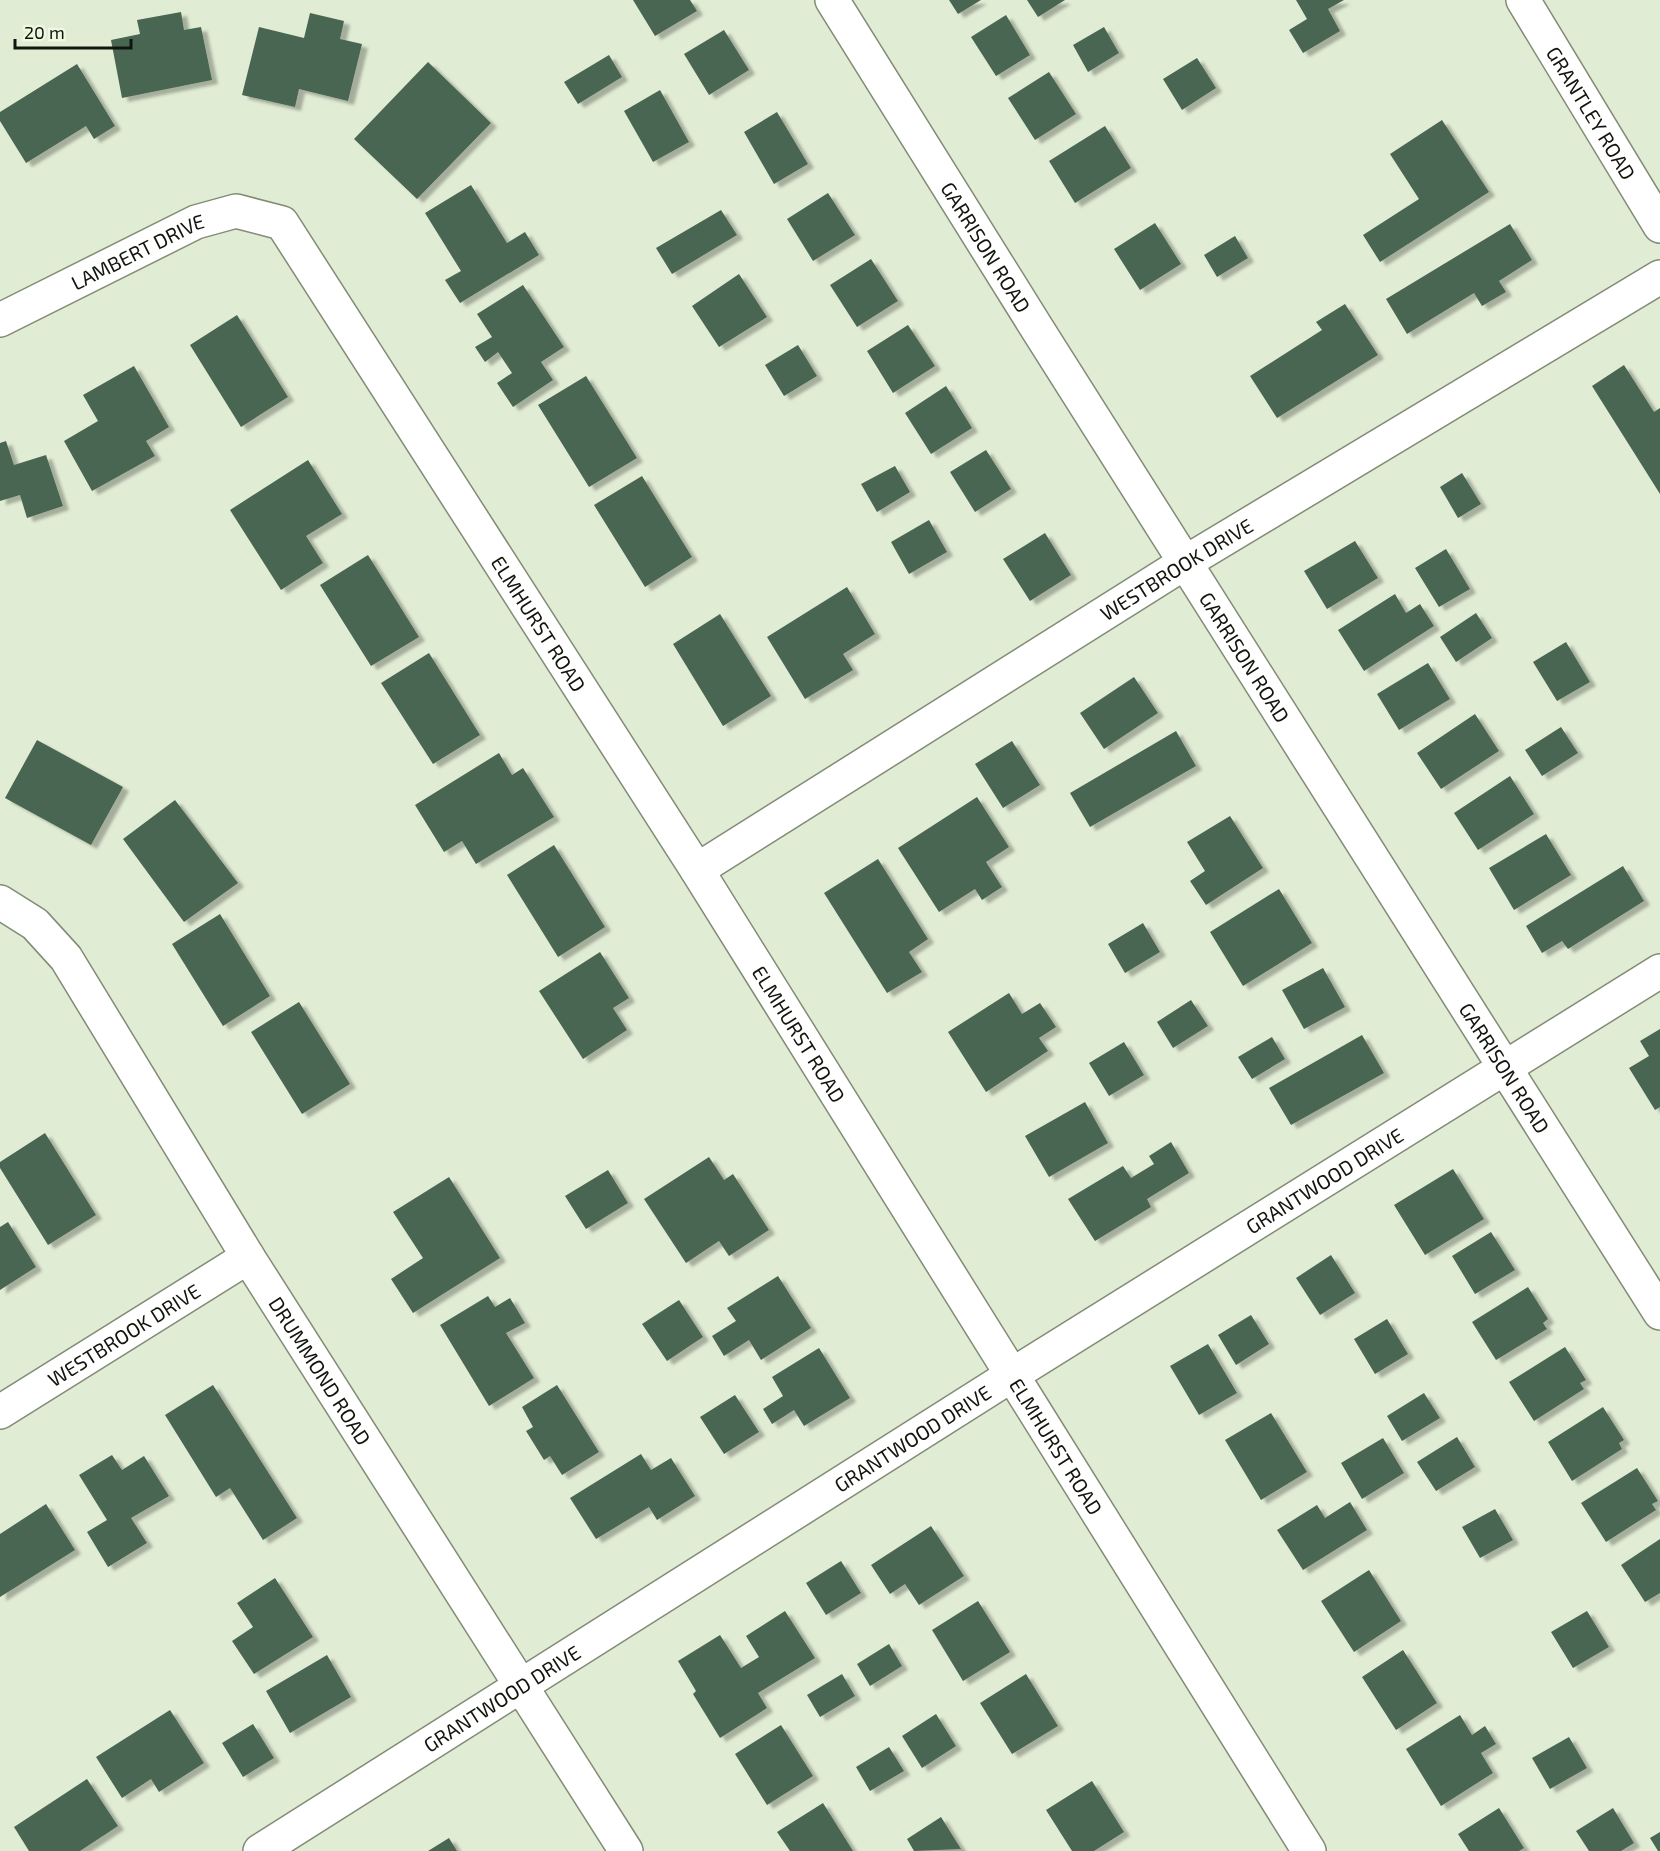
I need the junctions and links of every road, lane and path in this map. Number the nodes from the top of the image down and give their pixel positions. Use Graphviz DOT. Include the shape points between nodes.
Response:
graph roads {
  1 [pos="832,0"];
  2 [pos="1523,0"];
  3 [pos="282,224"];
  4 [pos="1660,226"];
  5 [pos="1660,277"];
  6 [pos="0,320"];
  7 [pos="1186,562"];
  8 [pos="697,870"];
  9 [pos="0,902"];
  10 [pos="1660,970"];
  11 [pos="1506,1067"];
  12 [pos="248,1257"];
  13 [pos="1660,1313"];
  14 [pos="1012,1376"];
  15 [pos="0,1412"];
  16 [pos="522,1684"];
  17 [pos="260,1851"];
  18 [pos="626,1851"];
  19 [pos="1309,1851"];
  1 -- 7 [label="street, GARRISON ROAD"];
  2 -- 4 [label="street, GRANTLEY ROAD"];
  3 -- 6 [label="street, LAMBERT DRIVE" via="236,211 196,222"];
  3 -- 8 [label="street, ELMHURST ROAD"];
  5 -- 7 [label="street, WESTBROOK DRIVE"];
  7 -- 8 [label="street, WESTBROOK DRIVE"];
  7 -- 11 [label="street, GARRISON ROAD"];
  8 -- 14 [label="street, ELMHURST ROAD"];
  9 -- 12 [label="street, DRUMMOND ROAD" via="35,924 66,958"];
  10 -- 11 [label="street, GRANTWOOD DRIVE"];
  11 -- 13 [label="street, GARRISON ROAD"];
  11 -- 14 [label="street, GRANTWOOD DRIVE"];
  12 -- 15 [label="street, WESTBROOK DRIVE"];
  12 -- 16 [label="street, DRUMMOND ROAD"];
  14 -- 16 [label="street, GRANTWOOD DRIVE"];
  14 -- 19 [label="street, ELMHURST ROAD"];
  16 -- 17 [label="street, GRANTWOOD DRIVE"];
  16 -- 18 [label="street, DRUMMOND ROAD"];
}
